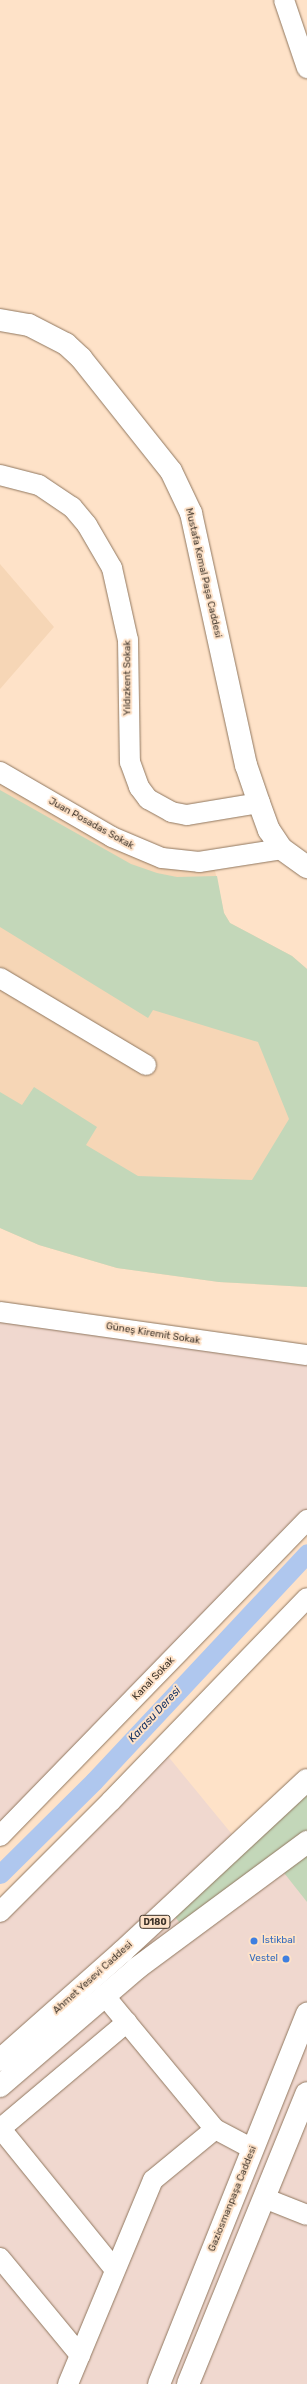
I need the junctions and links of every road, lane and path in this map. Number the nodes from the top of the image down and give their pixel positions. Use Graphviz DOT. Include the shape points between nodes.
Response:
graph roads {
  1 [pos="284,0"];
  2 [pos="307,68"];
  3 [pos="0,320"];
  4 [pos="0,475"];
  5 [pos="0,772"];
  6 [pos="259,804"];
  7 [pos="282,849"];
  8 [pos="307,867"];
  9 [pos="0,978"];
  10 [pos="146,1065"];
  11 [pos="0,1312"];
  12 [pos="307,1355"];
  13 [pos="307,1520"];
  14 [pos="307,1598"];
  15 [pos="307,1780"];
  16 [pos="0,1836"];
  17 [pos="307,1842"];
  18 [pos="0,1912"];
  19 [pos="104,1995"];
  20 [pos="307,2014"];
  21 [pos="127,2022"];
  22 [pos="0,2060"];
  23 [pos="0,2086"];
  24 [pos="307,2093"];
  25 [pos="0,2129"];
  26 [pos="215,2129"];
  27 [pos="253,2149"];
  28 [pos="264,2198"];
  29 [pos="307,2215"];
  30 [pos="0,2258"];
  31 [pos="115,2270"];
  32 [pos="80,2355"];
  33 [pos="68,2384"];
  34 [pos="159,2384"];
  35 [pos="188,2384"];
  1 -- 2 [label="street"];
  3 -- 6 [label="main road, Mustafa Kemal Paşa Caddesi" via="29,325 66,344 81,358 161,456 180,487 191,514 199,545 246,765"];
  4 -- 6 [label="street, Yıldızkent Sokak" via="39,484 72,507 87,524 112,568 128,640 130,762 144,793 158,806 187,815"];
  5 -- 7 [label="street, Juan Posadas Sokak" via="112,837 162,858 199,862"];
  6 -- 7 [label="main road, Mustafa Kemal Paşa Caddesi" via="269,830"];
  7 -- 8 [label="main road, Mustafa Kemal Paşa Caddesi"];
  9 -- 10 [label="street"];
  11 -- 12 [label="street, Güneş Kiremit Sokak"];
  13 -- 16 [label="street, Kanal Sokak"];
  14 -- 18 [label="street"];
  15 -- 22 [label="main road, Ahmet Yesevi Caddesi / D180" via="123,1951"];
  17 -- 19 [label="main road, Ahmet Yesevi Caddesi / D180"];
  19 -- 21 [label="street"];
  19 -- 23 [label="main road, Ahmet Yesevi Caddesi / D180"];
  20 -- 27 [label="main road, Gaziosmanpaşa Caddesi"];
  21 -- 25 [label="street"];
  21 -- 26 [label="street"];
  24 -- 28 [label="main road"];
  25 -- 31 [label="street"];
  26 -- 27 [label="street"];
  26 -- 31 [label="street" via="153,2180"];
  27 -- 34 [label="main road, Gaziosmanpaşa Caddesi"];
  28 -- 29 [label="street"];
  28 -- 35 [label="main road"];
  30 -- 32 [label="street"];
  31 -- 32 [label="street"];
  32 -- 33 [label="street"];
}
